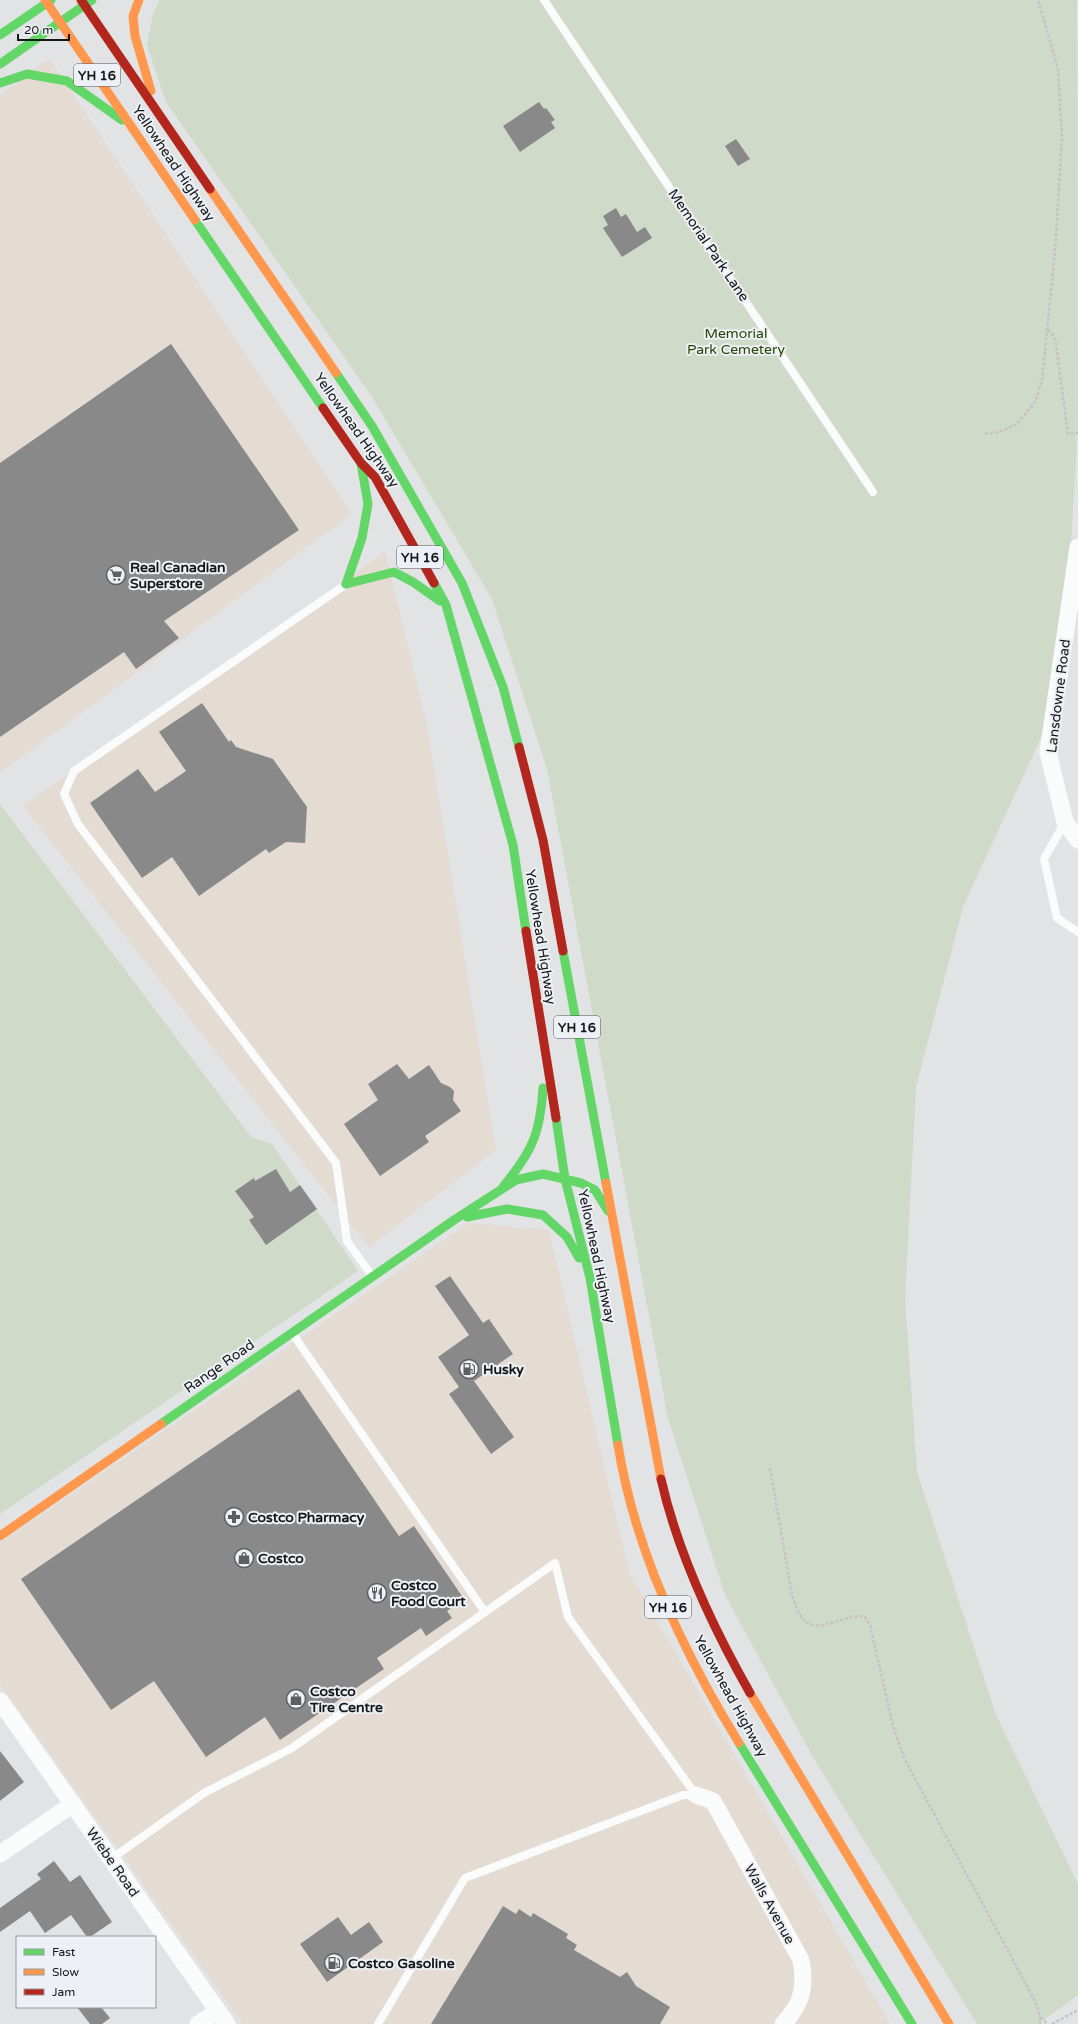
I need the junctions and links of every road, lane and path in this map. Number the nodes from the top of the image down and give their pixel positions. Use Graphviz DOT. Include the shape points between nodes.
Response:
graph roads {
  1 [pos="139,0"];
  2 [pos="544,0"];
  3 [pos="1038,0"];
  4 [pos="48,1"];
  5 [pos="86,2"];
  6 [pos="60,22"];
  7 [pos="0,35"];
  8 [pos="0,64"];
  9 [pos="0,83"];
  10 [pos="156,109"];
  11 [pos="134,129"];
  12 [pos="1047,329"];
  13 [pos="1078,433"];
  14 [pos="985,434"];
  15 [pos="361,463"];
  16 [pos="873,492"];
  17 [pos="1078,547"];
  18 [pos="346,584"];
  19 [pos="446,605"];
  20 [pos="1065,822"];
  21 [pos="1078,840"];
  22 [pos="1078,932"];
  23 [pos="546,1055"];
  24 [pos="565,1179"];
  25 [pos="500,1191"];
  26 [pos="612,1217"];
  27 [pos="454,1220"];
  28 [pos="373,1276"];
  29 [pos="590,1278"];
  30 [pos="291,1333"];
  31 [pos="770,1468"];
  32 [pos="0,1536"];
  33 [pos="486,1612"];
  34 [pos="0,1701"];
  35 [pos="696,1795"];
  36 [pos="73,1804"];
  37 [pos="0,1854"];
  38 [pos="110,1859"];
  39 [pos="921,1976"];
  40 [pos="891,1988"];
  41 [pos="1078,2010"];
  42 [pos="953,2012"];
  43 [pos="1040,2016"];
  44 [pos="222,2017"];
  45 [pos="198,2024"];
  46 [pos="378,2024"];
  47 [pos="783,2024"];
  48 [pos="902,2024"];
  49 [pos="912,2024"];
  50 [pos="949,2024"];
  51 [pos="1040,2024"];
  52 [pos="1047,2024"];
  53 [pos="1052,2024"];
  1 -- 10 [label="main road" via="133,16 135,36"];
  2 -- 16 [label="lane, Memorial Park Lane"];
  3 -- 12 [label="path" via="1058,69 1062,124 1055,252"];
  4 -- 6 [label="main road, Yellowhead Highway / YH 16"];
  4 -- 7 [label="main road"];
  5 -- 6 [label="main road"];
  5 -- 10 [label="main road, Yellowhead Highway / YH 16"];
  6 -- 8 [label="main road"];
  6 -- 11 [label="main road, Yellowhead Highway / YH 16"];
  9 -- 11 [label="main road" via="27,74 67,81"];
  10 -- 26 [label="main road, Yellowhead Highway / YH 16" via="372,426 462,583 503,687 544,840"];
  11 -- 15 [label="main road, Yellowhead Highway / YH 16"];
  12 -- 13 [label="path" via="1052,333 1056,344 1068,434"];
  12 -- 14 [label="path" via="1042,380 1035,402 1017,424 999,432"];
  15 -- 18 [label="main road" via="368,504 362,538"];
  15 -- 19 [label="main road, Yellowhead Highway / YH 16" via="375,477"];
  17 -- 20 [label="street, Lansdowne Road" via="1048,752"];
  18 -- 19 [label="main road" via="394,572"];
  18 -- 28 [label="lane" via="74,771 64,794 78,824 336,1164 347,1241"];
  19 -- 23 [label="main road, Yellowhead Highway / YH 16" via="513,846"];
  20 -- 21 [label="street, Lansdowne Road"];
  20 -- 22 [label="lane" via="1044,859 1057,918"];
  23 -- 24 [label="main road, Yellowhead Highway / YH 16"];
  23 -- 25 [label="main road" via="542,1108 535,1140 518,1169"];
  24 -- 25 [label="main road, Range Road" via="543,1174 516,1180"];
  24 -- 26 [label="main road, Range Road" via="595,1190"];
  24 -- 29 [label="main road, Yellowhead Highway / YH 16"];
  25 -- 27 [label="main road, Range Road"];
  26 -- 39 [label="main road, Yellowhead Highway / YH 16" via="655,1453 667,1504 686,1563 735,1667 760,1712"];
  27 -- 28 [label="main road, Range Road"];
  27 -- 29 [label="main road" via="507,1209 543,1215 567,1237"];
  28 -- 30 [label="main road, Range Road"];
  29 -- 40 [label="main road, Yellowhead Highway / YH 16" via="622,1471 640,1536 662,1596 729,1727"];
  30 -- 32 [label="main road, Range Road"];
  30 -- 33 [label="lane"];
  31 -- 43 [label="path" via="792,1595 799,1616 814,1626 859,1616 867,1621 873,1635 893,1726 904,1760 1036,2003"];
  33 -- 35 [label="lane" via="555,1563 568,1617"];
  33 -- 38 [label="lane" via="292,1748 204,1793"];
  34 -- 36 [label="street, Wiebe Road"];
  35 -- 46 [label="lane" via="683,1795 464,1878"];
  35 -- 47 [label="street, Walls Avenue" via="713,1801 801,1960 804,1976 802,1992 796,2011"];
  36 -- 37 [label="street"];
  36 -- 38 [label="street, Wiebe Road"];
  38 -- 44 [label="street, Wiebe Road"];
  39 -- 42 [label="main road"];
  39 -- 50 [label="main road, Yellowhead Highway / YH 16"];
  40 -- 48 [label="main road"];
  40 -- 49 [label="main road, Yellowhead Highway / YH 16"];
  41 -- 53 [label="path"];
  43 -- 51 [label="path"];
  43 -- 52 [label="path"];
  44 -- 45 [label="street"];
}
